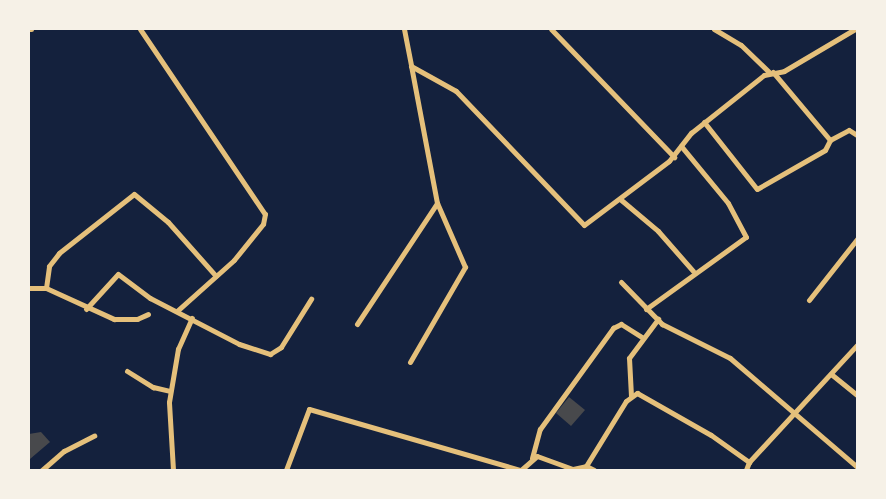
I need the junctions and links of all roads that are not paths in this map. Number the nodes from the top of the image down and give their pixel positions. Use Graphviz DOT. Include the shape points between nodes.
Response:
graph roads {
  1 [pos="140,29"];
  2 [pos="404,29"];
  3 [pos="551,29"];
  4 [pos="714,29"];
  5 [pos="855,29"];
  6 [pos="411,66"];
  7 [pos="771,72"];
  8 [pos="704,122"];
  9 [pos="857,135"];
  10 [pos="830,140"];
  11 [pos="681,146"];
  12 [pos="674,156"];
  13 [pos="620,199"];
  14 [pos="437,203"];
  15 [pos="857,239"];
  16 [pos="693,271"];
  17 [pos="216,276"];
  18 [pos="621,282"];
  19 [pos="29,288"];
  20 [pos="46,288"];
  21 [pos="311,299"];
  22 [pos="809,300"];
  23 [pos="86,309"];
  24 [pos="646,309"];
  25 [pos="177,311"];
  26 [pos="148,314"];
  27 [pos="192,318"];
  28 [pos="658,320"];
  29 [pos="357,324"];
  30 [pos="643,338"];
  31 [pos="857,345"];
  32 [pos="410,362"];
  33 [pos="127,371"];
  34 [pos="831,374"];
  35 [pos="170,390"];
  36 [pos="857,395"];
  37 [pos="631,396"];
  38 [pos="793,415"];
  39 [pos="94,436"];
  40 [pos="532,459"];
  41 [pos="748,462"];
  42 [pos="586,466"];
  43 [pos="857,467"];
  44 [pos="42,470"];
  45 [pos="173,470"];
  46 [pos="286,470"];
  47 [pos="579,470"];
  48 [pos="594,470"];
  49 [pos="746,470"];
  1 -- 17 [label="street" via="265,214 261,228"];
  2 -- 6 [label="street"];
  3 -- 12 [label="street"];
  4 -- 7 [label="street" via="741,45"];
  5 -- 7 [label="street" via="784,71"];
  6 -- 13 [label="street" via="456,92 580,224 595,220"];
  6 -- 14 [label="street"];
  7 -- 8 [label="street"];
  7 -- 10 [label="street"];
  8 -- 10 [label="street" via="757,189 825,150"];
  8 -- 11 [label="street"];
  9 -- 10 [label="street" via="849,130"];
  11 -- 12 [label="street"];
  11 -- 16 [label="street" via="712,180 746,232 739,245"];
  12 -- 13 [label="street"];
  13 -- 16 [label="street" via="658,231"];
  14 -- 29 [label="street"];
  14 -- 32 [label="street" via="465,267"];
  15 -- 22 [label="street"];
  16 -- 24 [label="street"];
  17 -- 20 [label="street" via="168,222 134,194 59,253 49,266"];
  17 -- 25 [label="street"];
  18 -- 24 [label="street"];
  19 -- 20 [label="street"];
  20 -- 23 [label="street"];
  21 -- 27 [label="street" via="281,347 270,354 239,344"];
  23 -- 25 [label="street" via="118,274"];
  23 -- 26 [label="street" via="126,320"];
  24 -- 28 [label="street"];
  25 -- 27 [label="street"];
  27 -- 35 [label="street" via="178,349"];
  28 -- 30 [label="street"];
  28 -- 38 [label="street" via="730,358"];
  30 -- 37 [label="street" via="629,358"];
  30 -- 40 [label="street" via="621,324 613,328 540,429"];
  31 -- 34 [label="street"];
  33 -- 35 [label="street" via="153,387"];
  34 -- 36 [label="street"];
  34 -- 38 [label="street"];
  35 -- 45 [label="street" via="167,427"];
  37 -- 41 [label="street" via="645,394 660,402"];
  37 -- 42 [label="street"];
  38 -- 41 [label="street"];
  38 -- 43 [label="street"];
  39 -- 44 [label="street" via="64,451"];
  40 -- 46 [label="street" via="521,470 310,408"];
  40 -- 47 [label="street"];
  41 -- 49 [label="street"];
  42 -- 47 [label="street"];
  42 -- 48 [label="street"];
}
